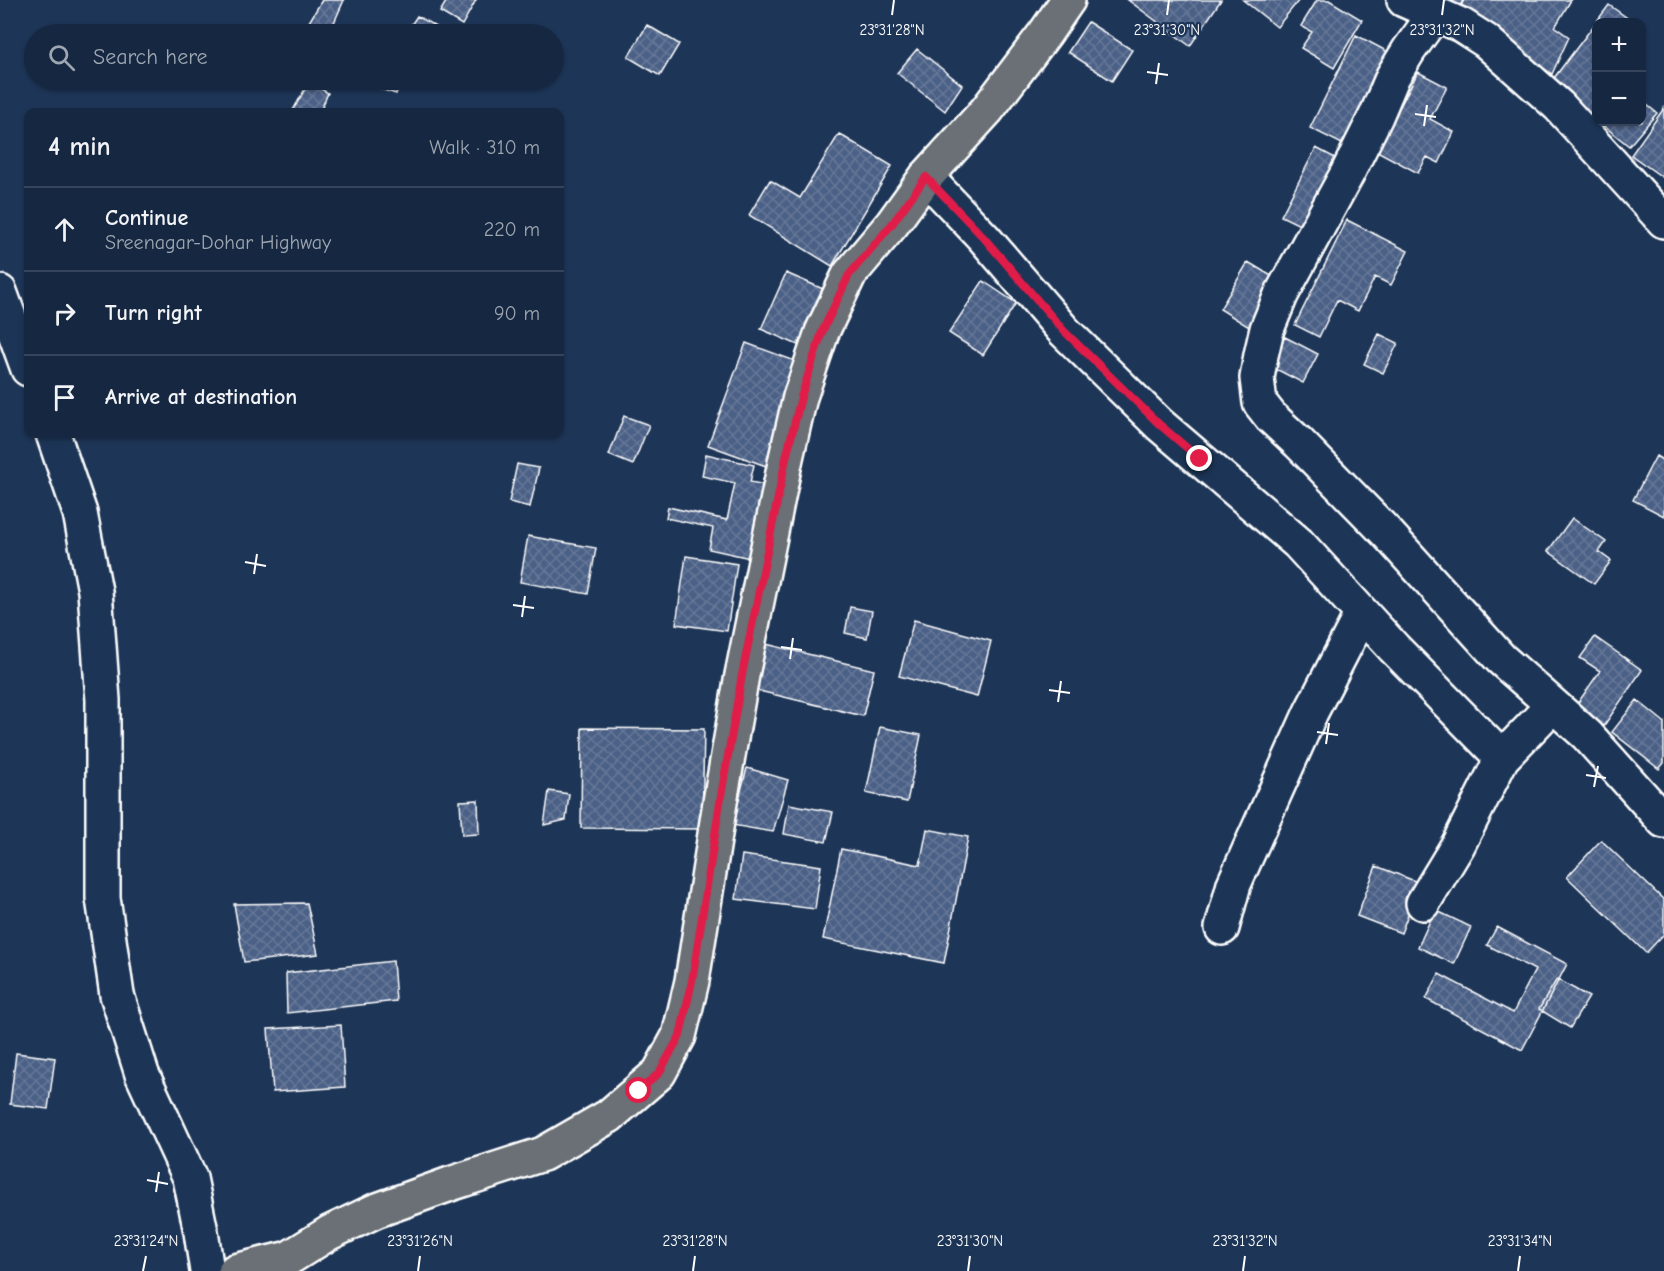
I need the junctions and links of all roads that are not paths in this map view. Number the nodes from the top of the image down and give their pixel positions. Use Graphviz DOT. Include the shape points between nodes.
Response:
graph roads {
  1 [pos="1068,0"];
  2 [pos="1404,0"];
  3 [pos="1435,14"];
  4 [pos="926,177"];
  5 [pos="1664,221"];
  6 [pos="0,292"];
  7 [pos="24,358"];
  8 [pos="54,438"];
  9 [pos="1362,613"];
  10 [pos="1553,705"];
  11 [pos="1502,758"];
  12 [pos="1664,821"];
  13 [pos="1423,903"];
  14 [pos="1222,928"];
  15 [pos="290,1264"];
  16 [pos="207,1271"];
  17 [pos="235,1271"];
  1 -- 4 [label="main road" via="987,110"];
  2 -- 3 [label="street"];
  3 -- 5 [label="street" via="1486,41 1560,106"];
  3 -- 10 [label="street" via="1393,76 1347,174 1281,295 1261,356 1257,378 1260,403 1388,533 1501,659"];
  4 -- 9 [label="street" via="1064,331 1160,425 1298,543"];
  4 -- 15 [label="main road" via="849,275 822,332 801,397 742,675 692,981 680,1036 659,1073 609,1116 543,1154 375,1211 329,1233"];
  6 -- 7 [label="street"];
  8 -- 16 [label="street" via="80,513 95,591 103,700 103,898 117,994 142,1074 190,1178"];
  9 -- 11 [label="street"];
  9 -- 14 [label="street" via="1311,712 1234,884"];
  10 -- 11 [label="street"];
  10 -- 12 [label="street" via="1587,735"];
  11 -- 13 [label="street"];
  15 -- 17 [label="main road"];
}
